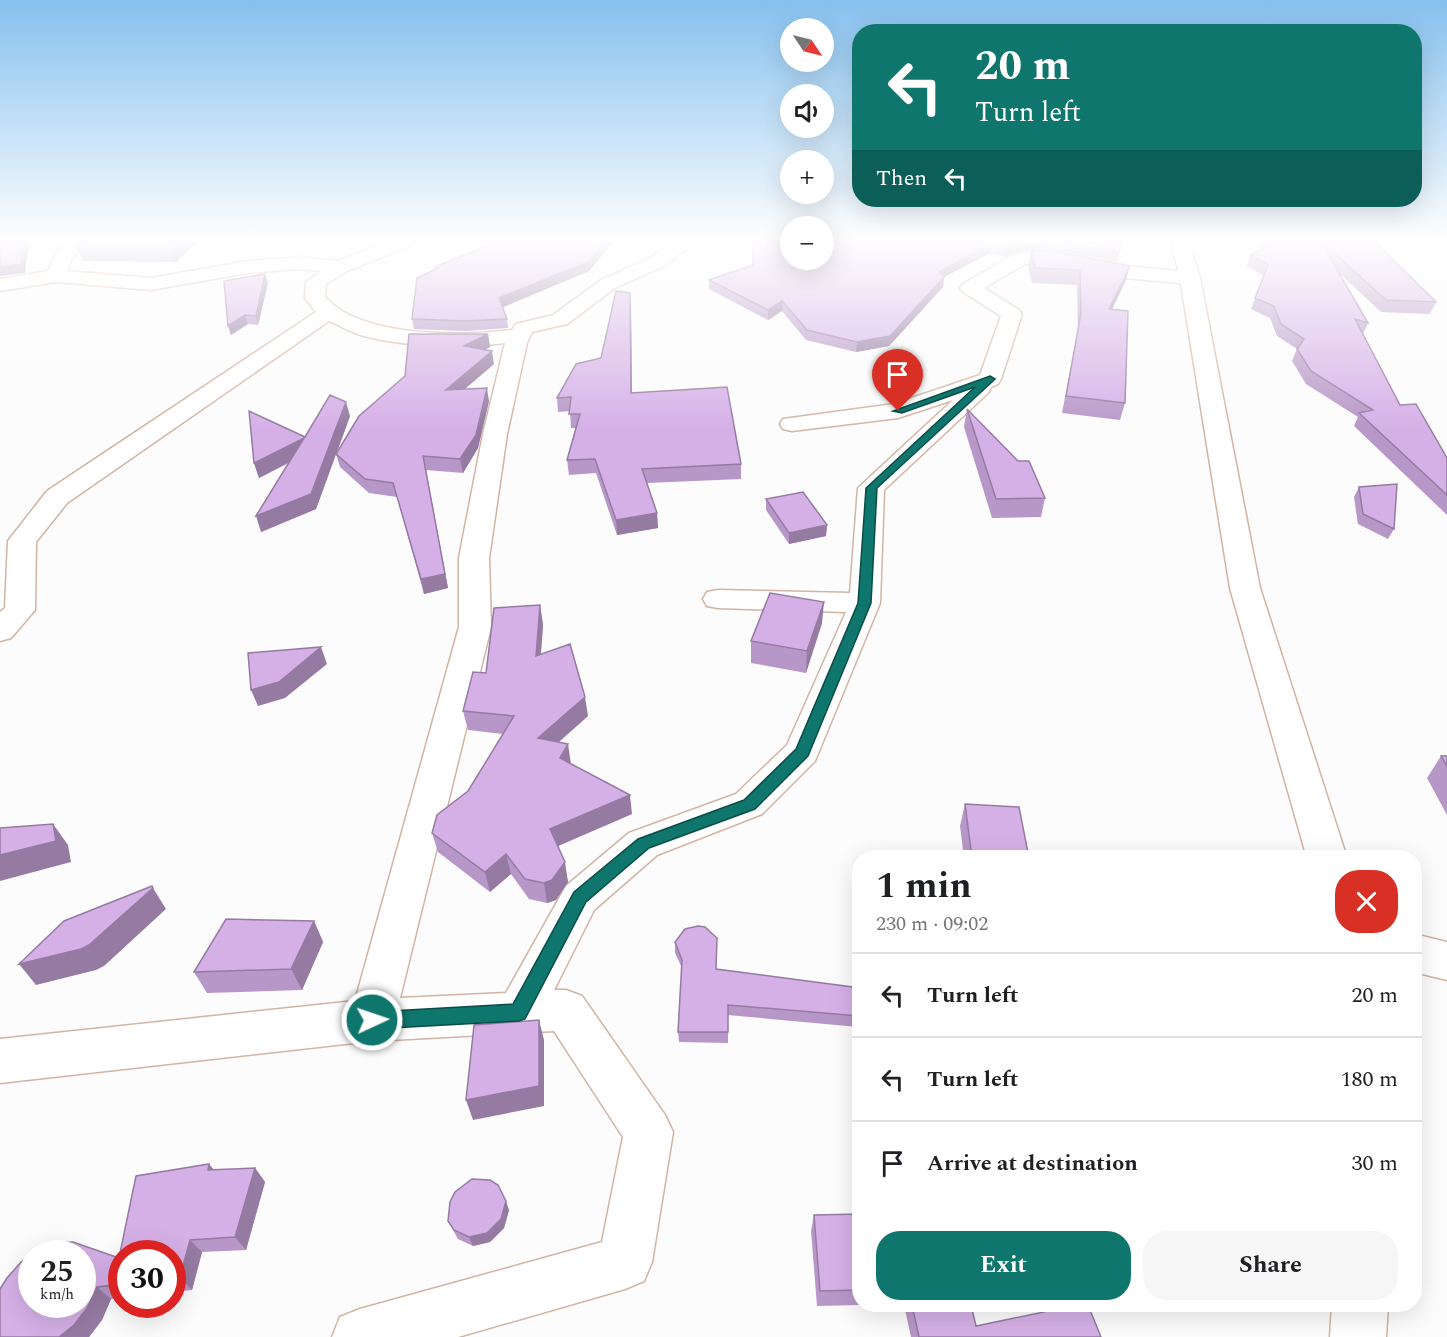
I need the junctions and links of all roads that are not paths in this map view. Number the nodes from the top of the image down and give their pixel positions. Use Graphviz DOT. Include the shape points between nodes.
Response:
graph roads {
  1 [pos="321,304"];
  2 [pos="581,304"];
  3 [pos="996,304"];
  4 [pos="1195,304"];
  5 [pos="328,313"];
  6 [pos="520,335"];
  7 [pos="990,379"];
  8 [pos="792,424"];
  9 [pos="718,599"];
  10 [pos="865,603"];
  11 [pos="0,631"];
  12 [pos="1326,850"];
  13 [pos="1422,955"];
  14 [pos="1447,961"];
  15 [pos="519,1013"];
  16 [pos="372,1020"];
  17 [pos="0,1062"];
  18 [pos="1360,1312"];
  19 [pos="360,1337"];
  20 [pos="1359,1337"];
  1 -- 5 [label="street"];
  2 -- 6 [label="street" via="560,320 523,328"];
  3 -- 7 [label="street" via="1012,314"];
  4 -- 12 [label="street" via="1245,588"];
  5 -- 6 [label="street" via="368,331 408,336 478,340"];
  5 -- 11 [label="street" via="57,497 22,541 20,610"];
  6 -- 16 [label="street" via="495,434 474,558 475,627"];
  7 -- 8 [label="street" via="898,411"];
  7 -- 10 [label="street" via="871,488"];
  9 -- 10 [label="street"];
  10 -- 15 [label="street" via="802,752 750,804 643,844 580,897"];
  13 -- 14 [label="street"];
  15 -- 16 [label="street"];
  15 -- 19 [label="street" via="566,1010 648,1132 625,1263"];
  16 -- 17 [label="street"];
  18 -- 20 [label="street"];
}
